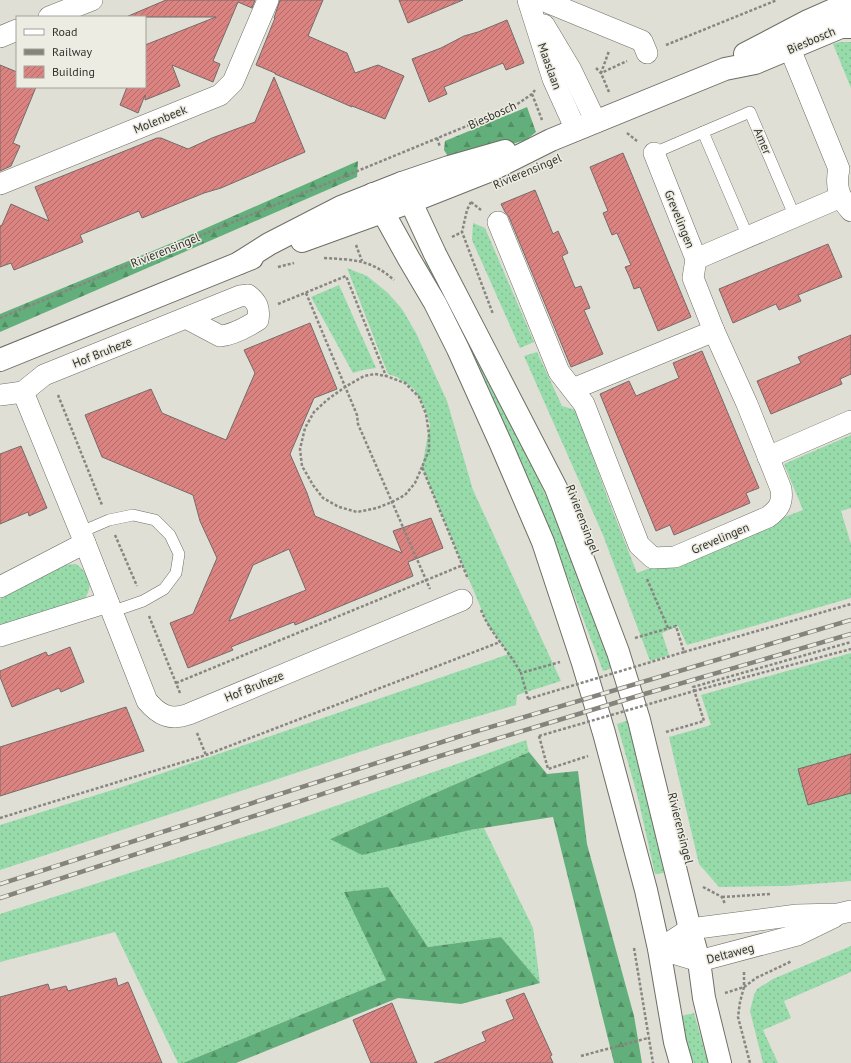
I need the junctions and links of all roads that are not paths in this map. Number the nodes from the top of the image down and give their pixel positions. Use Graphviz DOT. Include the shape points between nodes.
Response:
graph roads {
  1 [pos="92,0"];
  2 [pos="268,0"];
  3 [pos="528,0"];
  4 [pos="542,0"];
  5 [pos="851,5"];
  6 [pos="52,16"];
  7 [pos="851,27"];
  8 [pos="16,30"];
  9 [pos="0,37"];
  10 [pos="786,41"];
  11 [pos="647,53"];
  12 [pos="562,75"];
  13 [pos="596,122"];
  14 [pos="576,130"];
  15 [pos="703,132"];
  16 [pos="654,153"];
  17 [pos="0,184"];
  18 [pos="406,192"];
  19 [pos="378,203"];
  20 [pos="846,204"];
  21 [pos="795,217"];
  22 [pos="498,222"];
  23 [pos="748,237"];
  24 [pos="696,259"];
  25 [pos="186,318"];
  26 [pos="714,331"];
  27 [pos="0,360"];
  28 [pos="573,389"];
  29 [pos="23,392"];
  30 [pos="0,395"];
  31 [pos="851,421"];
  32 [pos="768,458"];
  33 [pos="83,537"];
  34 [pos="0,587"];
  35 [pos="471,604"];
  36 [pos="109,607"];
  37 [pos="0,636"];
  38 [pos="844,913"];
  39 [pos="690,929"];
  40 [pos="659,949"];
  41 [pos="699,961"];
  42 [pos="681,1063"];
  43 [pos="720,1063"];
  1 -- 6 [label="street"];
  2 -- 17 [label="street, Molenbeek" via="233,82 220,95"];
  3 -- 12 [label="street, Maaslaan"];
  4 -- 11 [label="street" via="642,41"];
  5 -- 10 [label="street, Biesbosch" via="833,10"];
  7 -- 10 [label="street, Biesbosch" via="841,27"];
  8 -- 9 [label="street"];
  10 -- 13 [label="street, Biesbosch" via="748,52 725,69"];
  10 -- 20 [label="street" via="838,169 836,180"];
  12 -- 13 [label="street, Maaslaan"];
  12 -- 14 [label="street, Maaslaan"];
  13 -- 14 [label="street, Biesbosch"];
  14 -- 18 [label="street, Biesbosch" via="491,170"];
  15 -- 16 [label="lane, Amer"];
  15 -- 21 [label="lane, Amer" via="750,112"];
  15 -- 23 [label="lane"];
  16 -- 24 [label="street, Grevelingen"];
  18 -- 19 [label="street"];
  18 -- 39 [label="street, Rivierensingel" via="435,254 556,488 618,652 635,705"];
  19 -- 27 [label="street" via="239,263"];
  19 -- 40 [label="street" via="458,349 542,542 604,733"];
  20 -- 21 [label="street"];
  21 -- 23 [label="street"];
  22 -- 28 [label="street" via="559,372"];
  23 -- 24 [label="street"];
  24 -- 26 [label="street, Grevelingen" via="693,278"];
  25 -- 25 [label="street, Hof Bruheze" via="248,295 256,302 259,311 258,320 226,336 220,336"];
  25 -- 29 [label="street, Hof Bruheze" via="44,375"];
  26 -- 28 [label="street"];
  26 -- 32 [label="street, Grevelingen"];
  28 -- 32 [label="street, Grevelingen" via="584,404 640,545 653,558 675,557 776,512 782,499 781,489"];
  29 -- 30 [label="street"];
  29 -- 33 [label="street, Hof Bruheze"];
  31 -- 32 [label="street"];
  33 -- 34 [label="street"];
  33 -- 36 [label="street, Hof Bruheze"];
  33 -- 36 [label="lane" via="109,520 133,515 155,520 170,535 179,554 176,573 164,589 143,601"];
  35 -- 36 [label="street, Hof Bruheze" via="439,610 182,716 166,716 155,710 147,700"];
  36 -- 37 [label="street"];
  38 -- 39 [label="street, Deltaweg" via="798,915"];
  38 -- 41 [label="street, Deltaweg" via="797,935"];
  39 -- 40 [label="street, Deltaweg"];
  39 -- 41 [label="street, Rivierensingel"];
  40 -- 41 [label="street, Deltaweg"];
  40 -- 42 [label="street"];
  41 -- 43 [label="street, Rivierensingel" via="704,998"];
}
